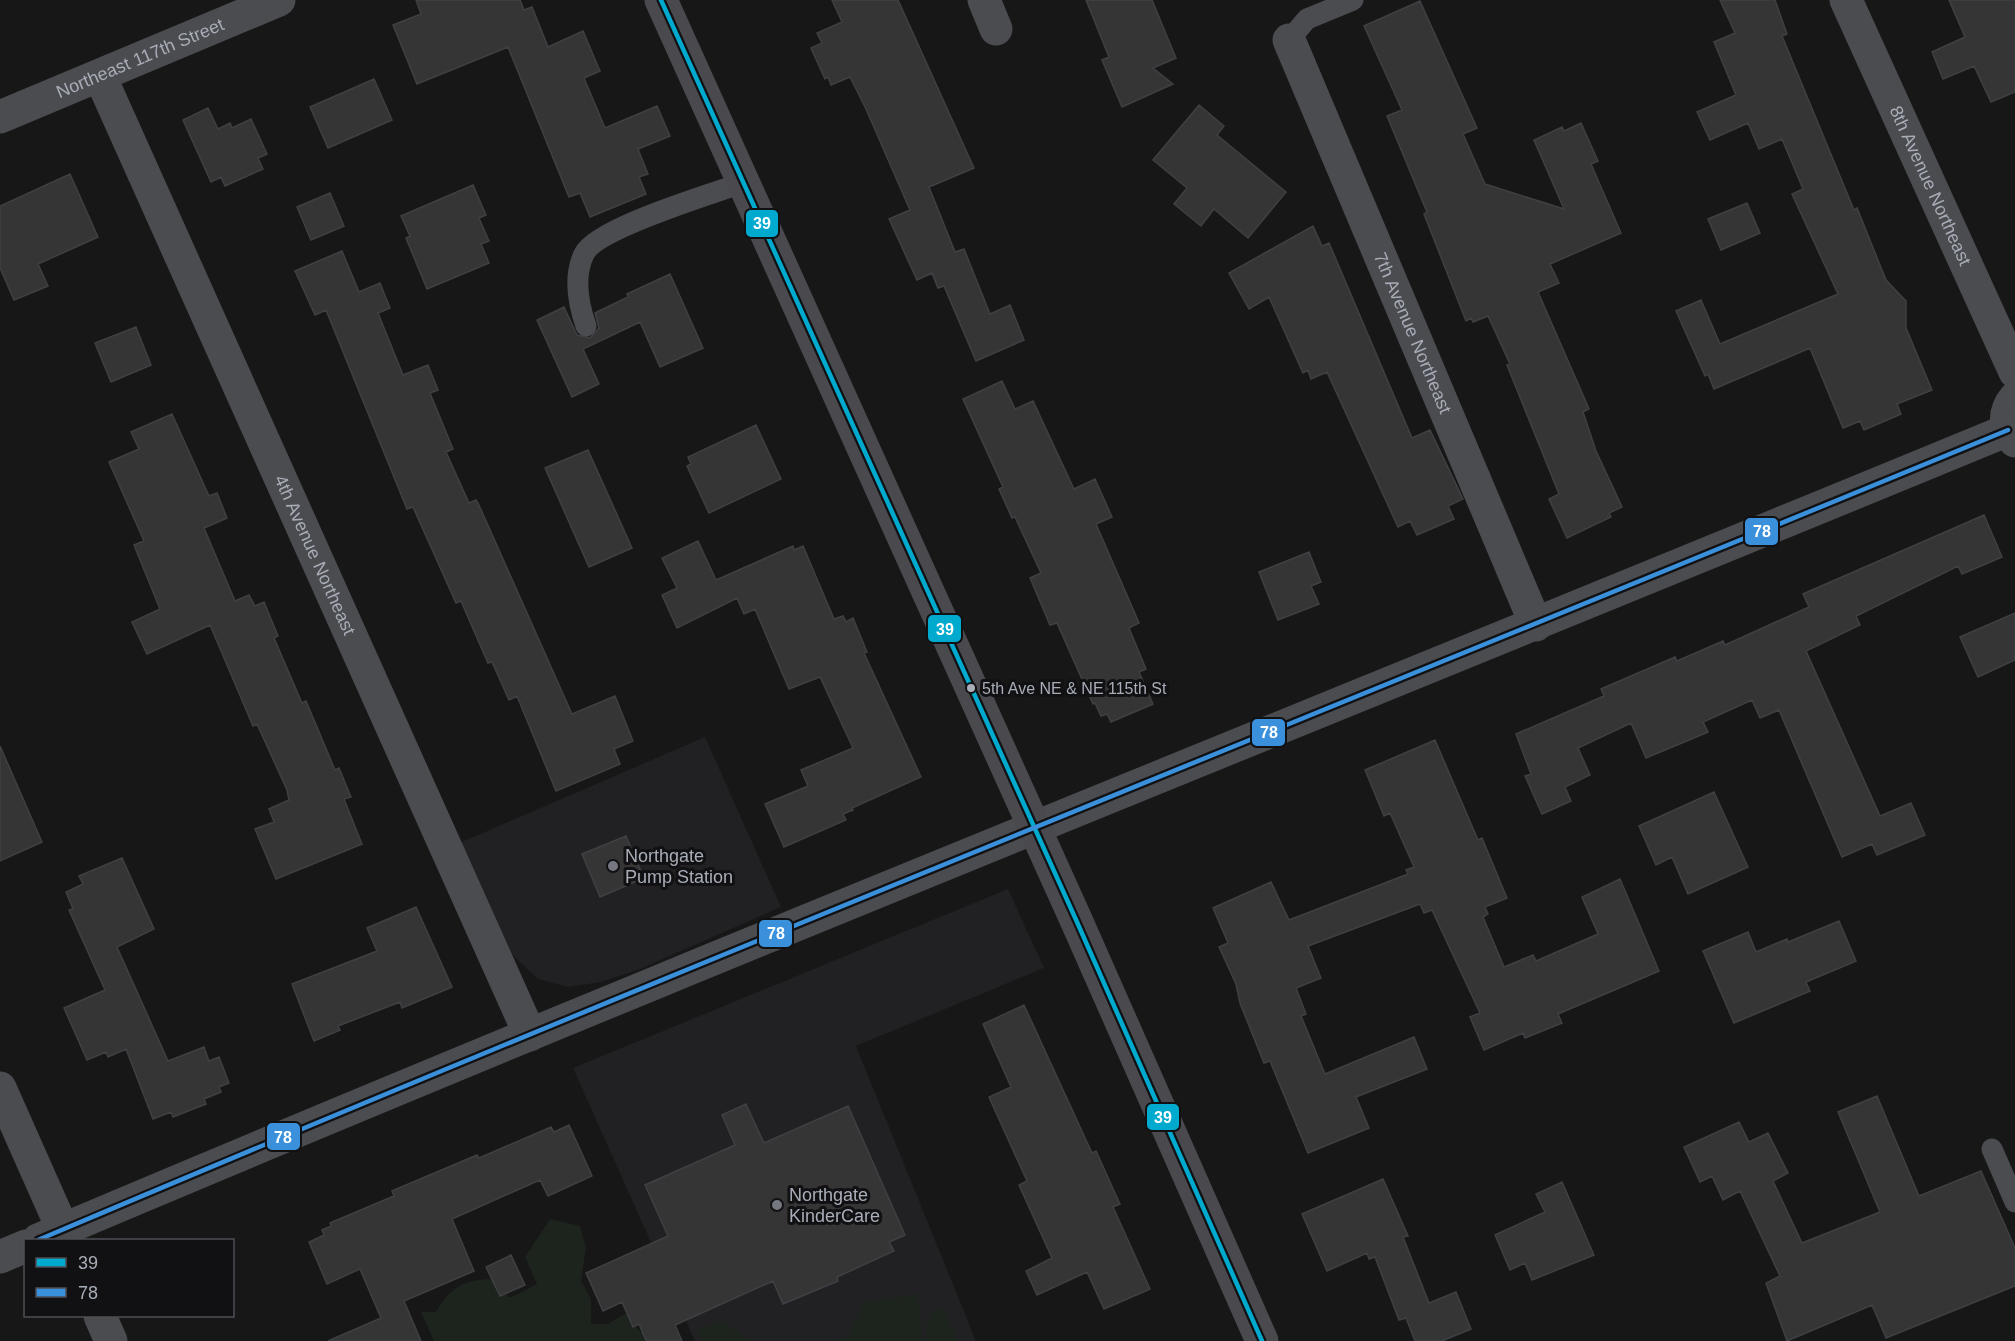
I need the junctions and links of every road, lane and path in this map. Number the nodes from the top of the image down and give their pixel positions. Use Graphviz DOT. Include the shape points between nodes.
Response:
graph roads {
  1 [pos="279,0"];
  2 [pos="661,0"];
  3 [pos="1353,0"];
  4 [pos="1846,0"];
  5 [pos="1289,40"];
  6 [pos="100,76"];
  7 [pos="0,117"];
  8 [pos="742,183"];
  9 [pos="586,326"];
  10 [pos="2015,372"];
  11 [pos="2015,398"];
  12 [pos="2011,436"];
  13 [pos="1536,625"];
  14 [pos="1033,828"];
  15 [pos="530,1035"];
  16 [pos="0,1088"];
  17 [pos="1992,1149"];
  18 [pos="2015,1203"];
  19 [pos="50,1235"];
  20 [pos="24,1247"];
  21 [pos="0,1257"];
  22 [pos="100,1317"];
  23 [pos="111,1341"];
  24 [pos="1262,1341"];
  1 -- 6 [label="street, Northeast 117th Street"];
  2 -- 8 [label="main road"];
  3 -- 5 [label="lane" via="1307,19"];
  4 -- 10 [label="street, 8th Avenue Northeast"];
  5 -- 13 [label="street, 7th Avenue Northeast"];
  6 -- 7 [label="street, Northeast 117th Street"];
  6 -- 15 [label="street, 4th Avenue Northeast"];
  8 -- 9 [label="lane" via="651,215 609,234 584,252 577,276 580,310"];
  8 -- 14 [label="main road"];
  11 -- 12 [label="street" via="2007,412"];
  12 -- 13 [label="street"];
  13 -- 14 [label="street"];
  14 -- 15 [label="street"];
  14 -- 24 [label="main road"];
  15 -- 19 [label="street"];
  16 -- 19 [label="street"];
  17 -- 18 [label="lane"];
  20 -- 21 [label="street"];
  22 -- 23 [label="street"];
}
